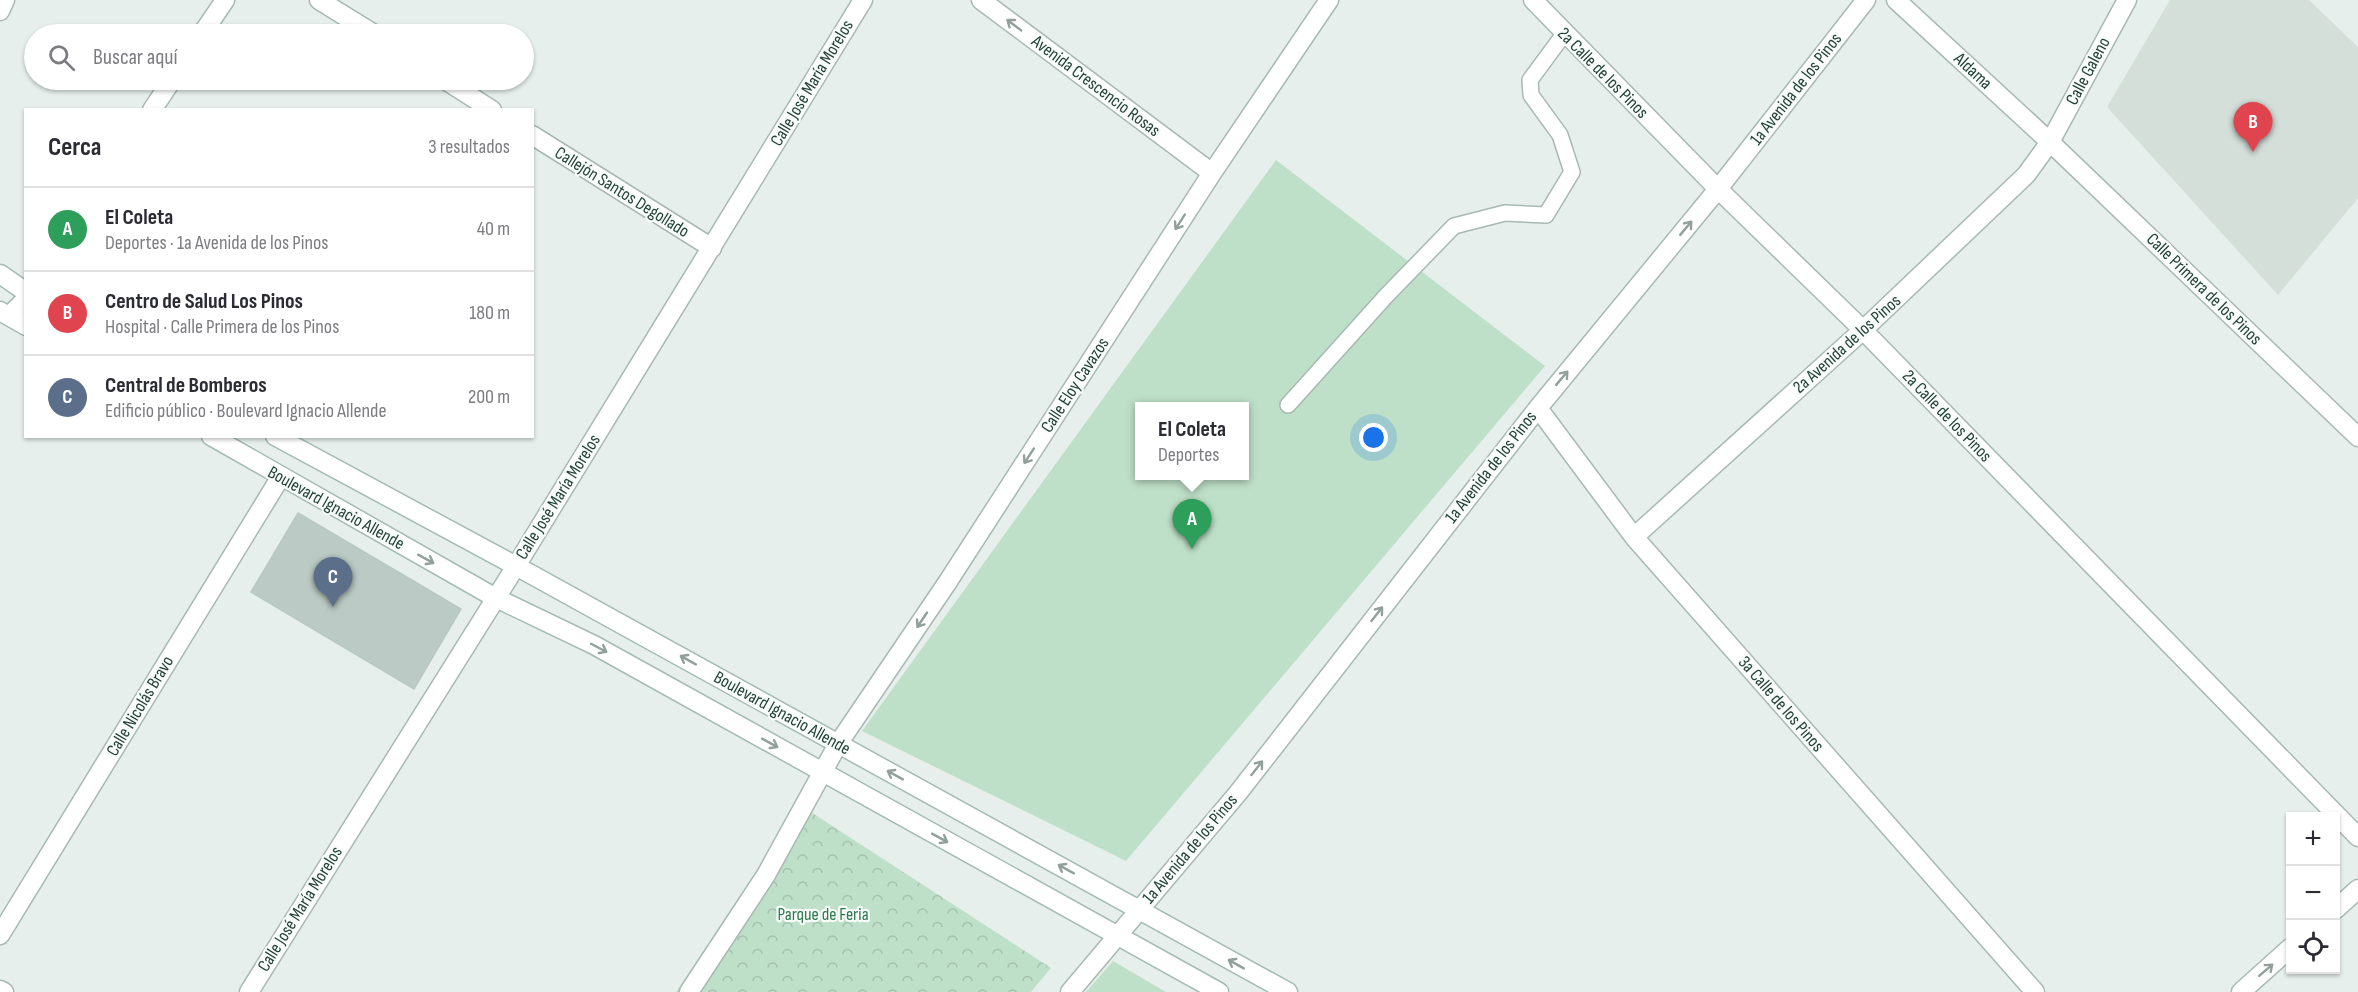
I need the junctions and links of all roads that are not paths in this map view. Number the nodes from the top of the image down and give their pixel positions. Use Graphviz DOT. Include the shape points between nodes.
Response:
graph roads {
  1 [pos="5,0"];
  2 [pos="225,0"];
  3 [pos="319,0"];
  4 [pos="863,0"];
  5 [pos="981,0"];
  6 [pos="1329,0"];
  7 [pos="1533,0"];
  8 [pos="1866,0"];
  9 [pos="1896,0"];
  10 [pos="2127,0"];
  11 [pos="0,10"];
  12 [pos="209,24"];
  13 [pos="358,24"];
  14 [pos="1564,34"];
  15 [pos="165,90"];
  16 [pos="461,90"];
  17 [pos="153,108"];
  18 [pos="489,108"];
  19 [pos="534,136"];
  20 [pos="2050,141"];
  21 [pos="1212,173"];
  22 [pos="1718,189"];
  23 [pos="712,248"];
  24 [pos="0,274"];
  25 [pos="24,291"];
  26 [pos="24,300"];
  27 [pos="5,314"];
  28 [pos="24,325"];
  29 [pos="1863,330"];
  30 [pos="1288,405"];
  31 [pos="1538,408"];
  32 [pos="2358,437"];
  33 [pos="214,438"];
  34 [pos="279,438"];
  35 [pos="280,478"];
  36 [pos="1634,537"];
  37 [pos="516,566"];
  38 [pos="494,597"];
  39 [pos="838,744"];
  40 [pos="821,772"];
  41 [pos="2358,837"];
  42 [pos="2358,889"];
  43 [pos="2340,905"];
  44 [pos="1139,910"];
  45 [pos="0,935"];
  46 [pos="1118,936"];
  47 [pos="2286,952"];
  48 [pos="0,990"];
  49 [pos="4,992"];
  50 [pos="249,992"];
  51 [pos="689,992"];
  52 [pos="1070,992"];
  53 [pos="1219,992"];
  54 [pos="1288,992"];
  55 [pos="2035,992"];
  56 [pos="2241,992"];
  1 -- 11 [label="street"];
  2 -- 12 [label="street"];
  3 -- 13 [label="street"];
  4 -- 23 [label="street, Calle José María Morelos"];
  21 -- 5 [label="street, Avenida Crescencio Rosas, one-way"];
  6 -- 21 [label="street, Calle Eloy Cavazos"];
  7 -- 14 [label="street, 2a Calle de los Pinos"];
  8 -- 22 [label="street, 1a Avenida de los Pinos"];
  9 -- 20 [label="street, Aldama"];
  10 -- 20 [label="street, Calle Galeno"];
  14 -- 22 [label="street, 2a Calle de los Pinos"];
  14 -- 30 [label="lane" via="1530,80 1531,95 1560,135 1572,172 1546,214 1505,213 1454,226"];
  15 -- 17 [label="street"];
  16 -- 18 [label="street"];
  19 -- 23 [label="street, Callejón Santos Degollado"];
  20 -- 29 [label="street, 2a Avenida de los Pinos" via="2026,176"];
  20 -- 32 [label="street, Calle Primera de los Pinos"];
  21 -- 39 [label="street, Calle Eloy Cavazos, one-way"];
  22 -- 29 [label="street, 2a Calle de los Pinos"];
  31 -- 22 [label="street, 1a Avenida de los Pinos, one-way"];
  23 -- 37 [label="street, Calle José María Morelos"];
  24 -- 25 [label="street"];
  26 -- 27 [label="street"];
  27 -- 28 [label="street"];
  29 -- 36 [label="street, 2a Avenida de los Pinos"];
  29 -- 41 [label="street, 2a Calle de los Pinos"];
  31 -- 36 [label="street, 3a Calle de los Pinos"];
  44 -- 31 [label="street, 1a Avenida de los Pinos, one-way" via="1238,793"];
  33 -- 35 [label="street, Boulevard Ignacio Allende"];
  34 -- 37 [label="street, Boulevard Ignacio Allende"];
  35 -- 38 [label="street, Boulevard Ignacio Allende, one-way"];
  35 -- 45 [label="street, Calle Nicolás Bravo"];
  36 -- 55 [label="street, 3a Calle de los Pinos"];
  37 -- 38 [label="street, Calle José María Morelos"];
  39 -- 37 [label="street, Boulevard Ignacio Allende, one-way"];
  38 -- 40 [label="street, Boulevard Ignacio Allende, one-way" via="594,645"];
  38 -- 50 [label="street, Calle José María Morelos"];
  39 -- 40 [label="street, Calle Eloy Cavazos"];
  44 -- 39 [label="street, Boulevard Ignacio Allende, one-way"];
  40 -- 46 [label="street, Boulevard Ignacio Allende, one-way"];
  40 -- 51 [label="street, Calle Eloy Cavazos" via="766,875"];
  42 -- 43 [label="street"];
  44 -- 46 [label="street, 1a Avenida de los Pinos"];
  54 -- 44 [label="street, Boulevard Ignacio Allende, one-way"];
  46 -- 52 [label="street, 1a Avenida de los Pinos"];
  46 -- 53 [label="street, Boulevard Ignacio Allende"];
  56 -- 47 [label="street, one-way"];
  48 -- 49 [label="street"];
}
